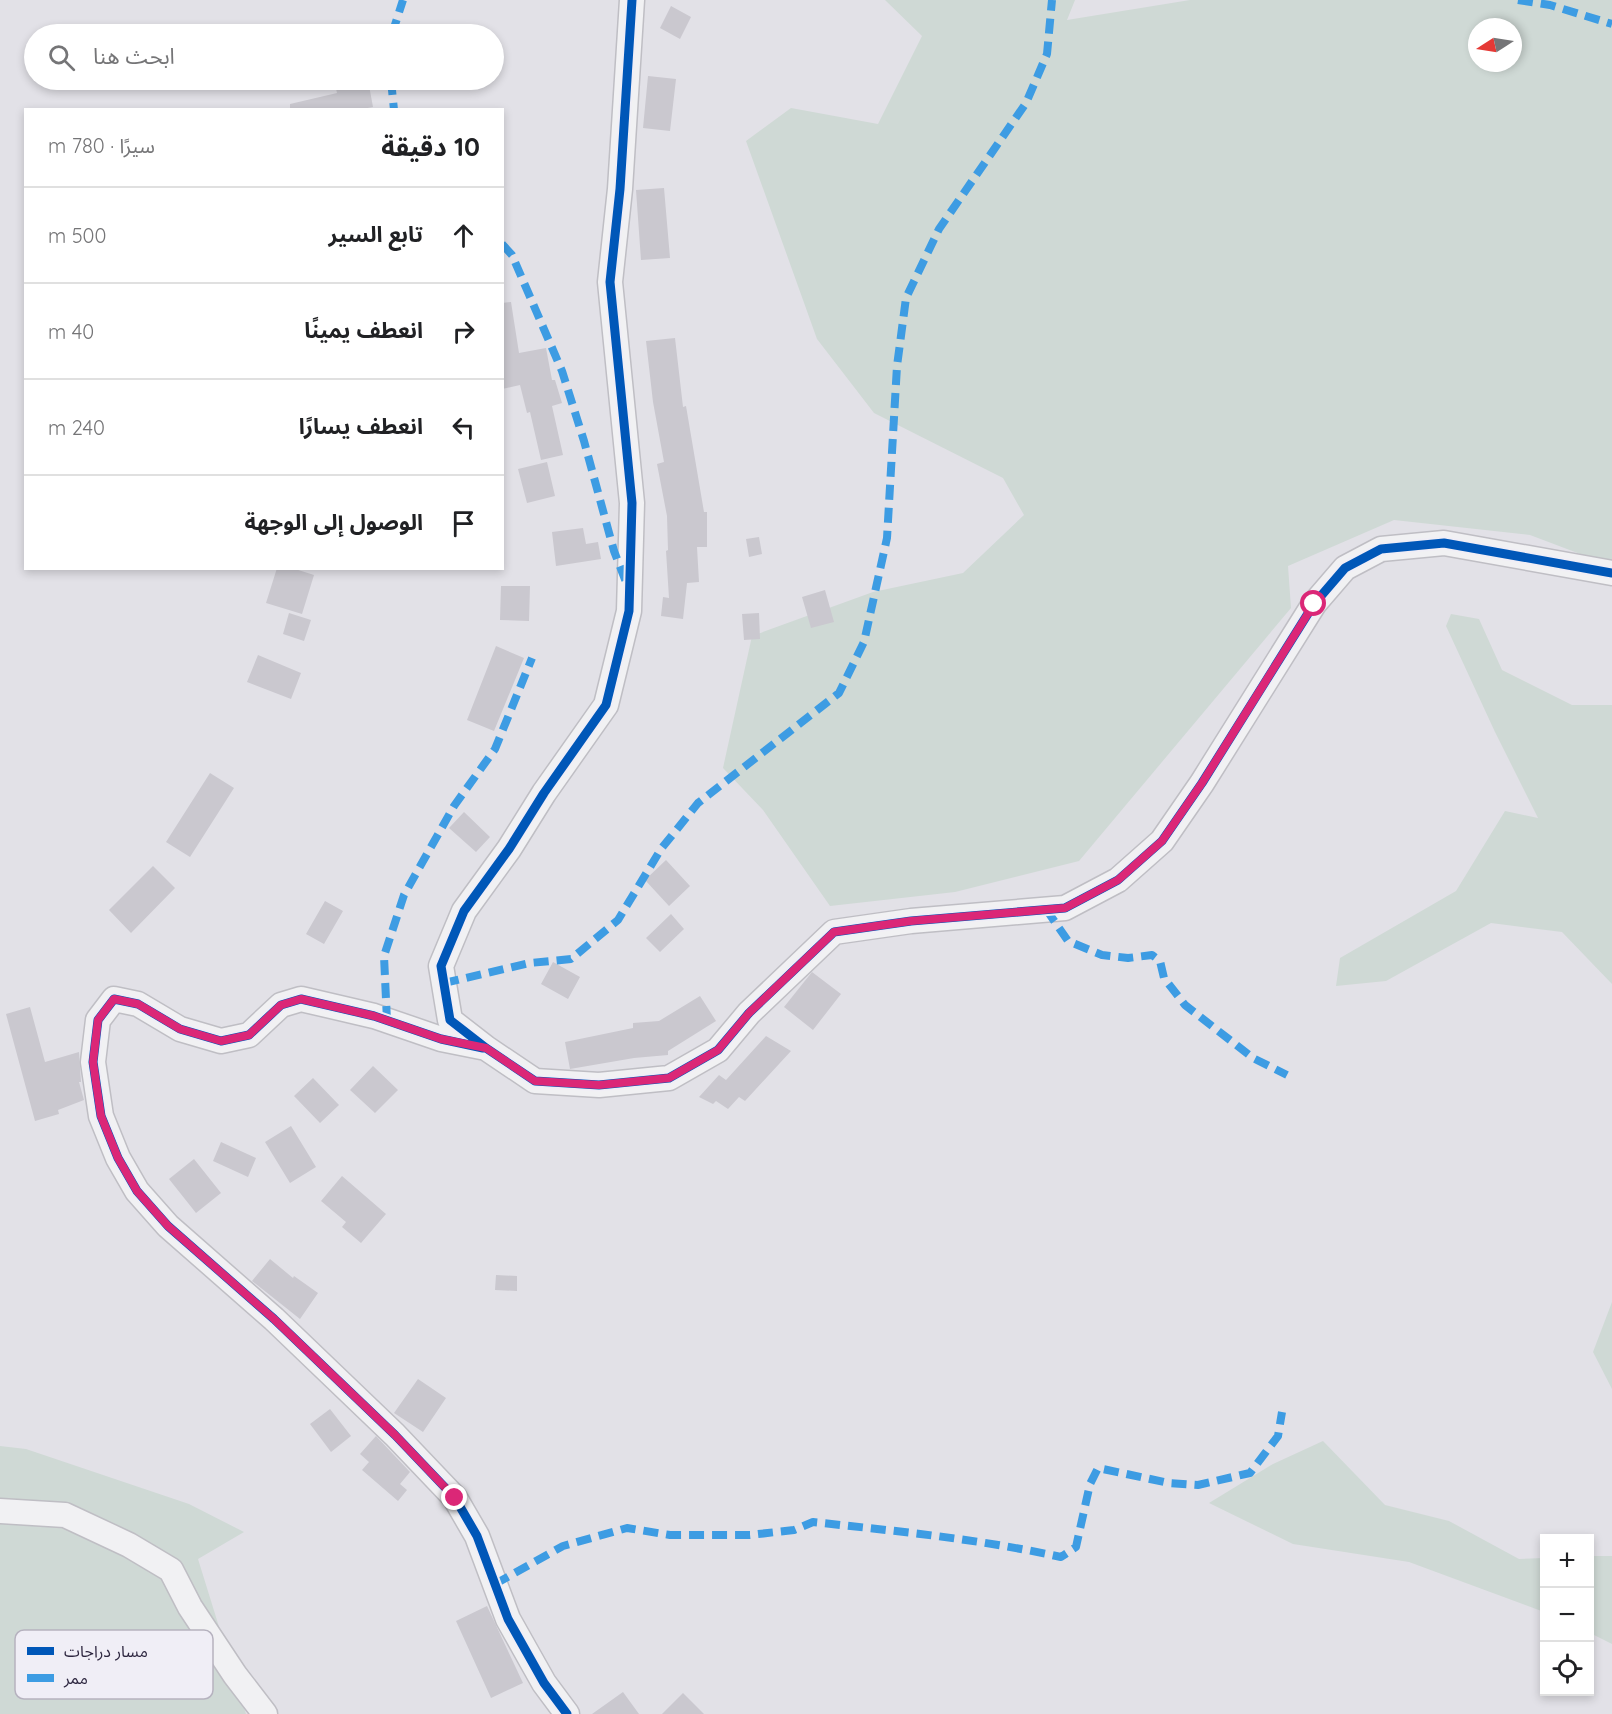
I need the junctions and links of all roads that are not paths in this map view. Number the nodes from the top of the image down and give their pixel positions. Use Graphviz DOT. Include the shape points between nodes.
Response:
graph roads {
  1 [pos="632,0"];
  2 [pos="1612,573"];
  3 [pos="486,1048"];
  4 [pos="0,1511"];
  5 [pos="205,1630"];
  6 [pos="213,1643"];
  7 [pos="265,1714"];
  8 [pos="567,1714"];
  1 -- 3 [label="street" via="610,282 632,503 629,611 606,705 464,911 441,966 450,1020"];
  2 -- 3 [label="street" via="1444,543 1381,549 1345,568 1314,604 1162,841 1118,880 1065,908 834,932 749,1013 718,1050 669,1078 599,1085 535,1081"];
  3 -- 8 [label="street" via="301,999 281,1005 249,1035 221,1041 180,1029 138,1004 114,999 98,1020 93,1062 101,1116 137,1191 168,1226 274,1319 395,1435 455,1498 477,1536 508,1619 544,1683"];
  4 -- 5 [label="street" via="65,1515 129,1545 171,1570"];
  6 -- 7 [label="street"];
}
